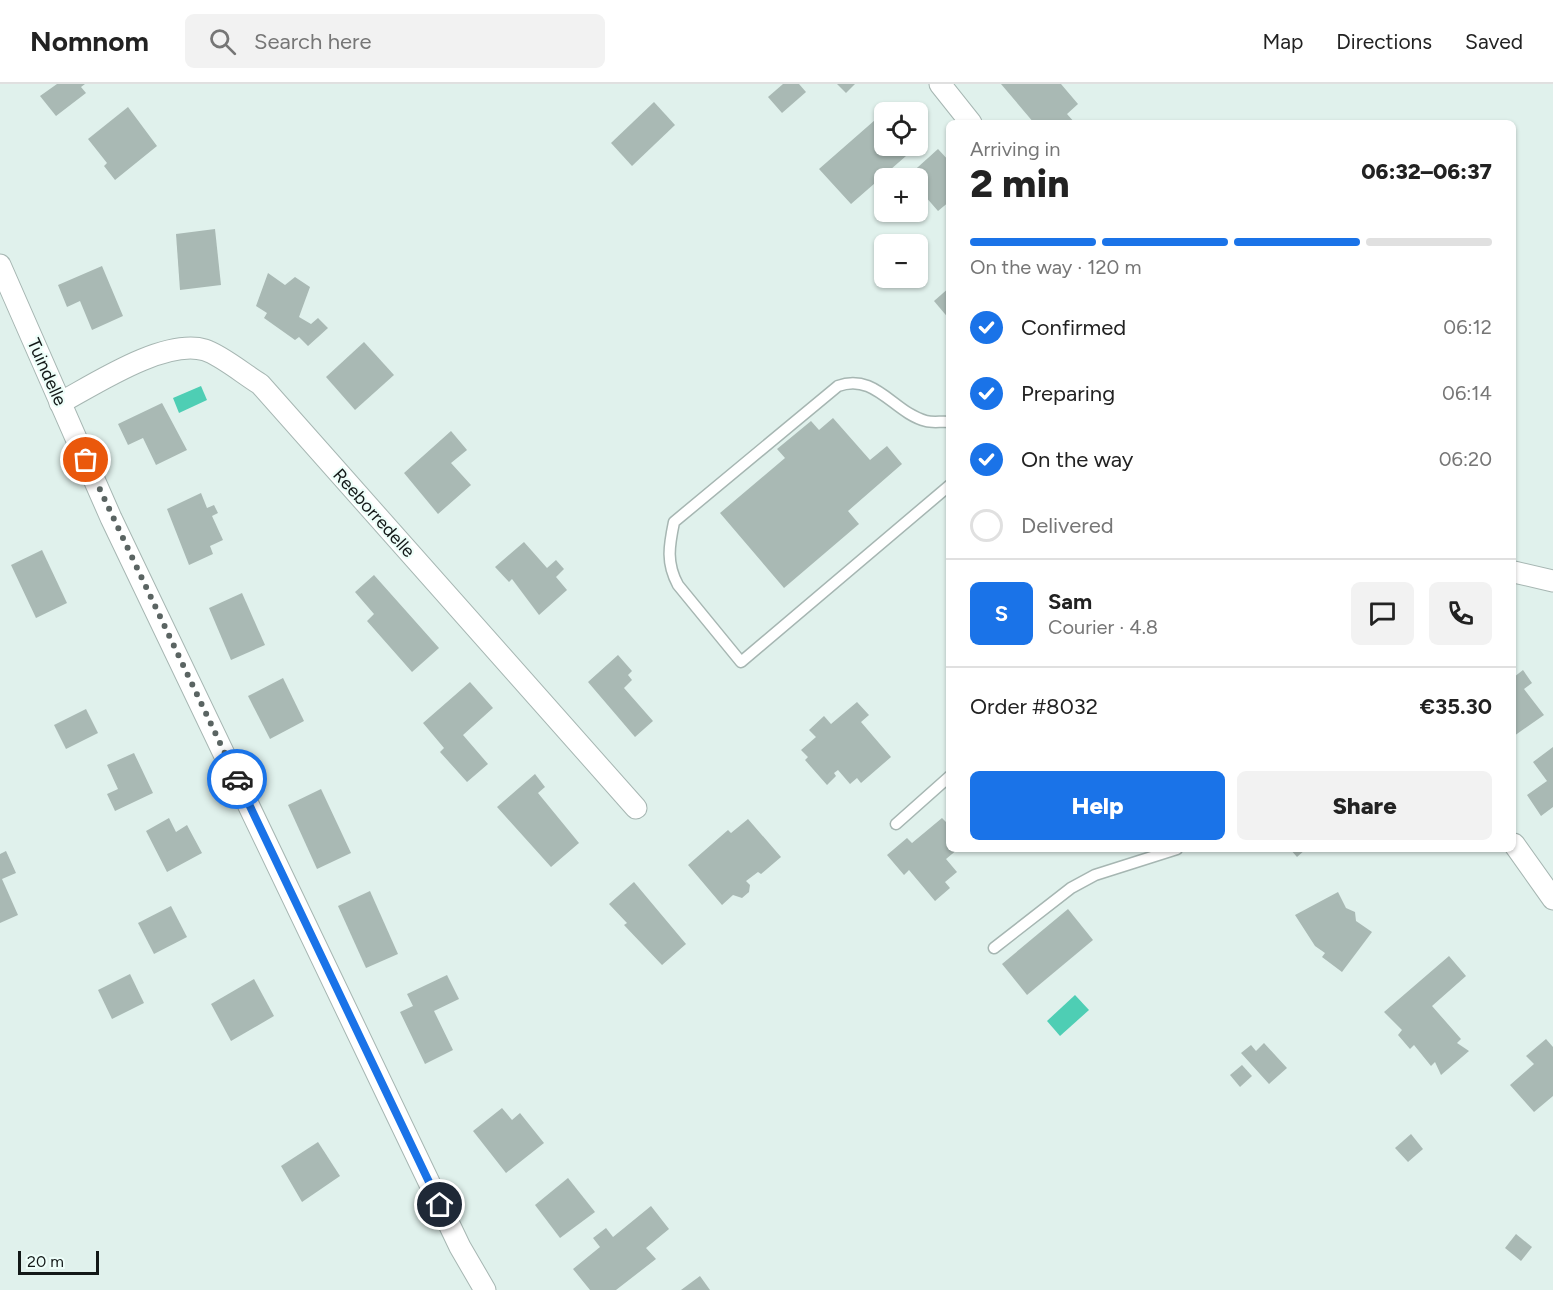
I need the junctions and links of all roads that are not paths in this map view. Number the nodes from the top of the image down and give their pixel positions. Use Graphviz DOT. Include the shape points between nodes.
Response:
graph roads {
  1 [pos="940,84"];
  2 [pos="969,120"];
  3 [pos="2,275"];
  4 [pos="60,403"];
  5 [pos="946,422"];
  6 [pos="946,488"];
  7 [pos="1516,572"];
  8 [pos="1553,581"];
  9 [pos="946,780"];
  10 [pos="636,808"];
  11 [pos="896,824"];
  12 [pos="1516,847"];
  13 [pos="1168,852"];
  14 [pos="1553,899"];
  15 [pos="994,948"];
  16 [pos="485,1290"];
  1 -- 2 [label="street"];
  3 -- 4 [label="street, Tuindelle"];
  4 -- 10 [label="street, Reeborredelle" via="138,361 168,351 205,350 260,384"];
  4 -- 16 [label="street, Tuindelle" via="111,518 460,1247"];
  5 -- 6 [label="lane" via="925,421 878,389 850,381 838,386 674,522 668,550 671,572 741,662"];
  7 -- 8 [label="street"];
  9 -- 11 [label="lane"];
  12 -- 14 [label="street"];
  13 -- 15 [label="lane" via="1087,879"];
}
